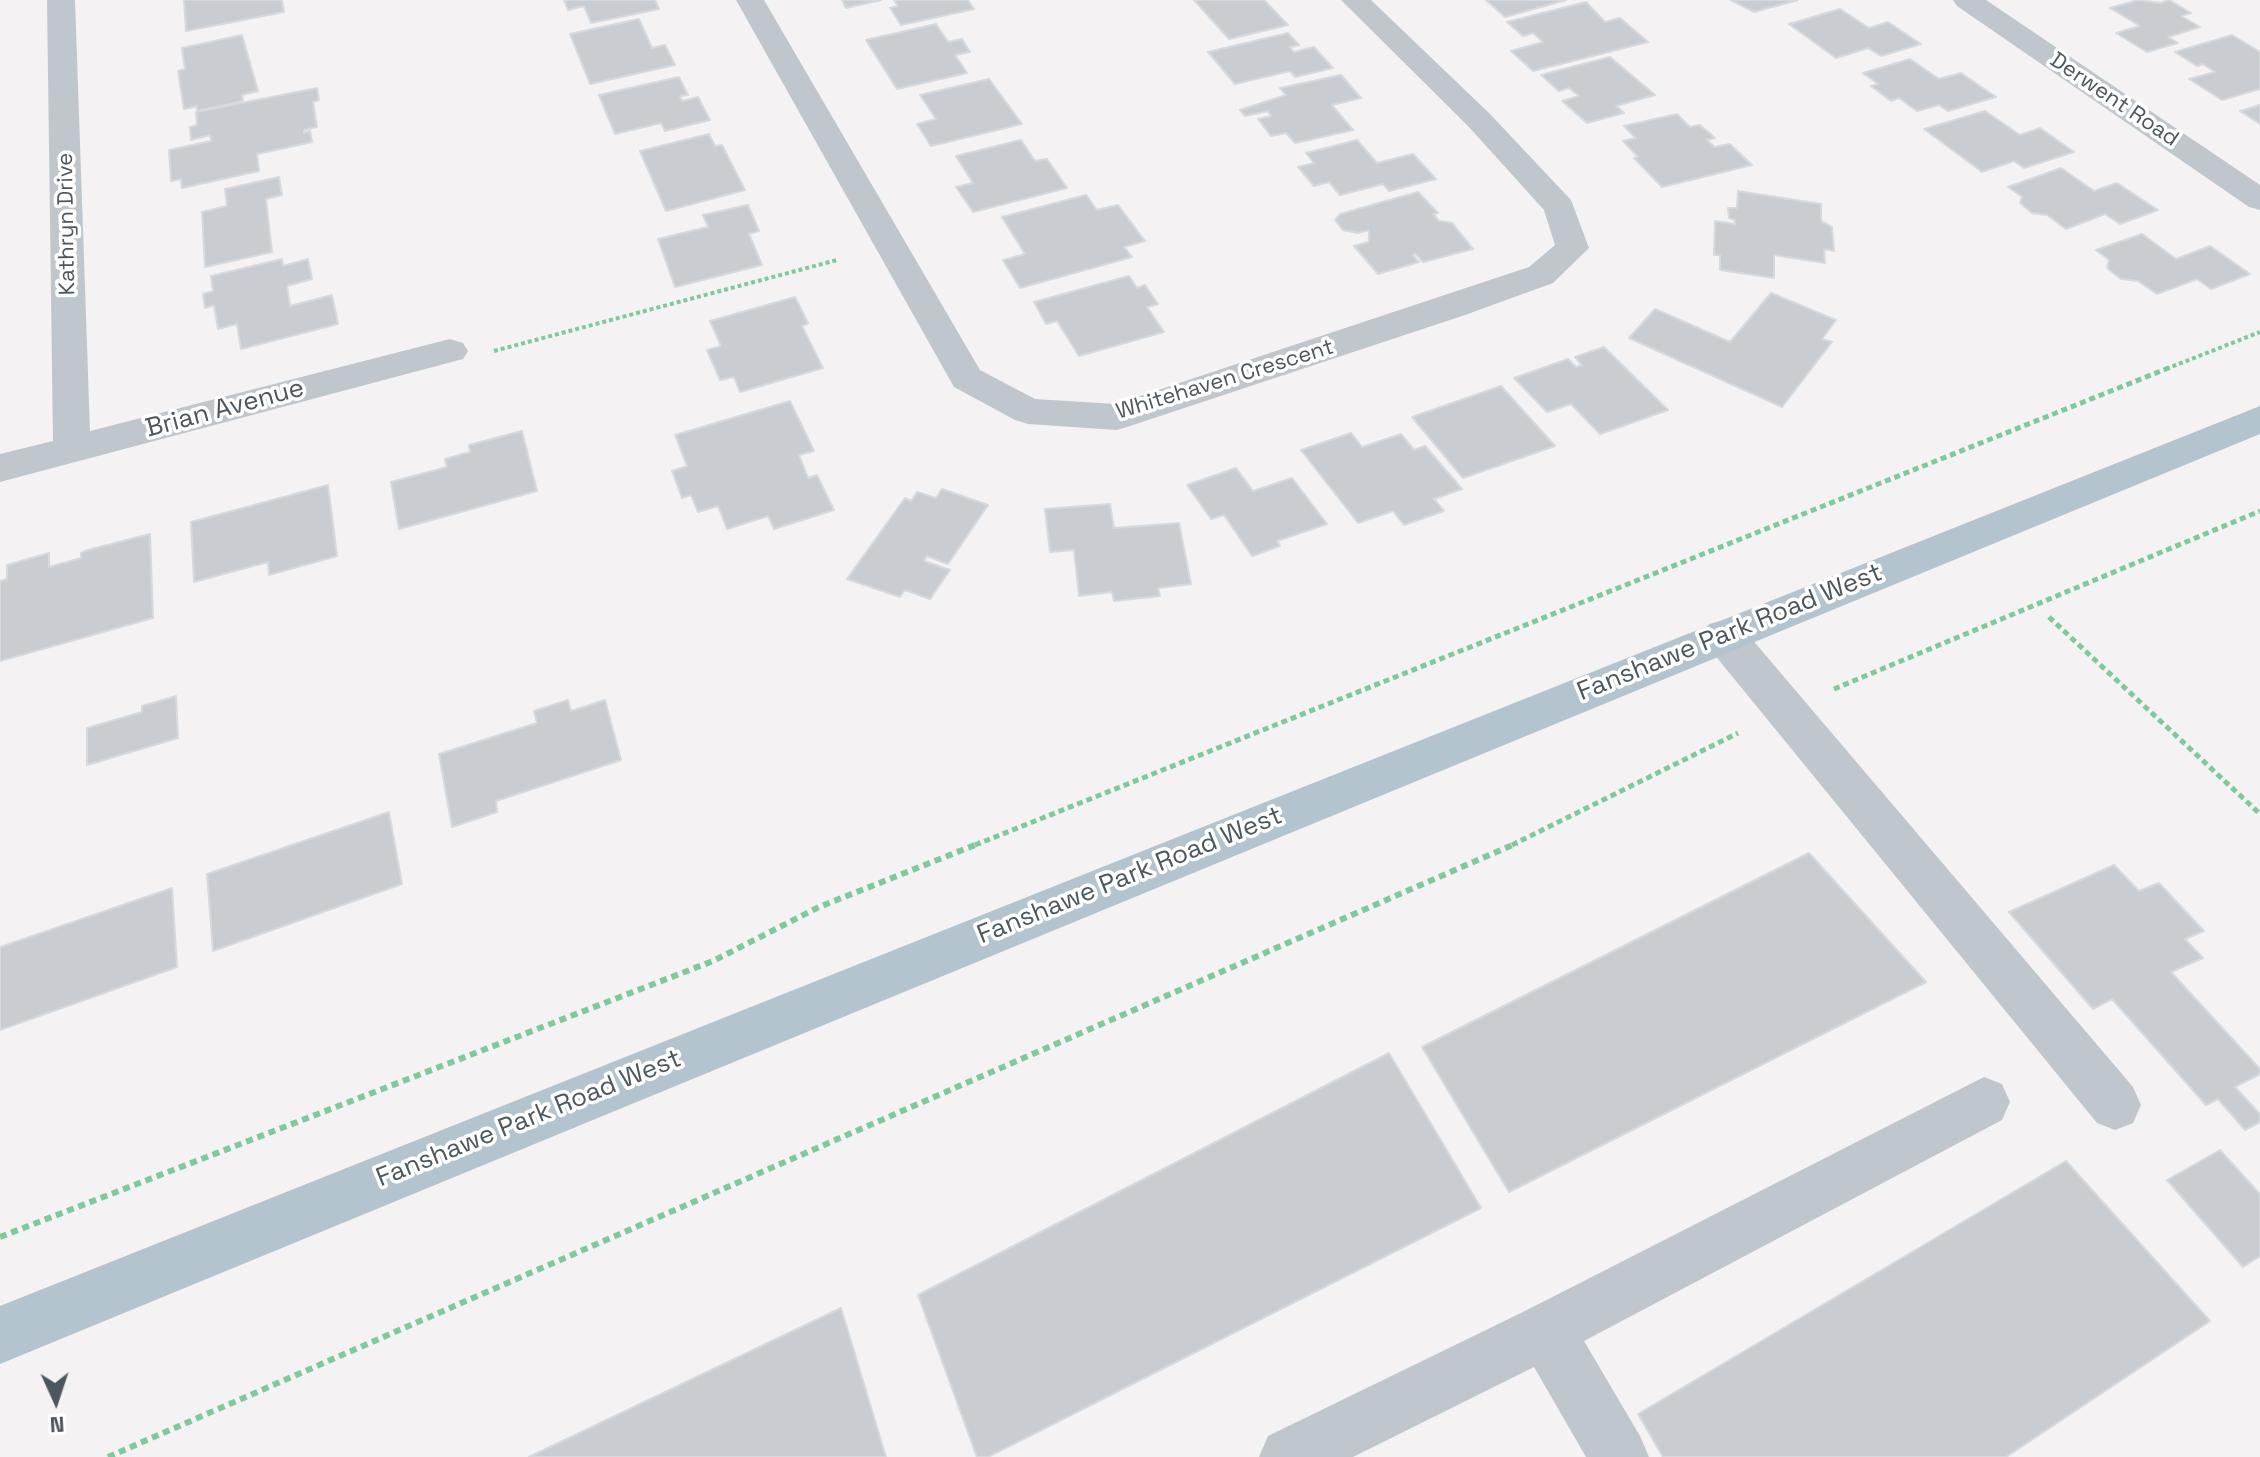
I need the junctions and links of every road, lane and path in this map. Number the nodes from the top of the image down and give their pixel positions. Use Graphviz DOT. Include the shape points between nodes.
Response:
graph roads {
  1 [pos="61,0"];
  2 [pos="750,0"];
  3 [pos="1355,0"];
  4 [pos="1967,0"];
  5 [pos="2260,200"];
  6 [pos="837,260"];
  7 [pos="2260,332"];
  8 [pos="450,351"];
  9 [pos="2260,419"];
  10 [pos="72,449"];
  11 [pos="0,468"];
  12 [pos="2260,511"];
  13 [pos="2049,617"];
  14 [pos="1724,636"];
  15 [pos="1784,710"];
  16 [pos="2260,814"];
  17 [pos="1984,1102"];
  18 [pos="2115,1105"];
  19 [pos="0,1237"];
  20 [pos="1545,1331"];
  21 [pos="0,1335"];
  22 [pos="108,1457"];
  23 [pos="1289,1457"];
  24 [pos="1619,1457"];
  1 -- 10 [label="street, Kathryn Drive"];
  2 -- 3 [label="street, Whitehaven Crescent" via="967,378 1028,411 1117,417 1512,286 1541,275 1572,248 1560,207"];
  4 -- 5 [label="street, Derwent Road"];
  6 -- 8 [label="path" via="501,351"];
  7 -- 19 [label="path" via="819,907 713,961"];
  8 -- 10 [label="street, Brian Avenue"];
  9 -- 14 [label="main road, Fanshawe Park Road West"];
  10 -- 11 [label="street, Brian Avenue"];
  12 -- 15 [label="path"];
  13 -- 16 [label="path"];
  14 -- 15 [label="street"];
  14 -- 21 [label="main road, Fanshawe Park Road West"];
  15 -- 18 [label="street"];
  15 -- 22 [label="path" via="1521,841"];
  17 -- 20 [label="street"];
  20 -- 23 [label="street"];
  20 -- 24 [label="street"];
}
